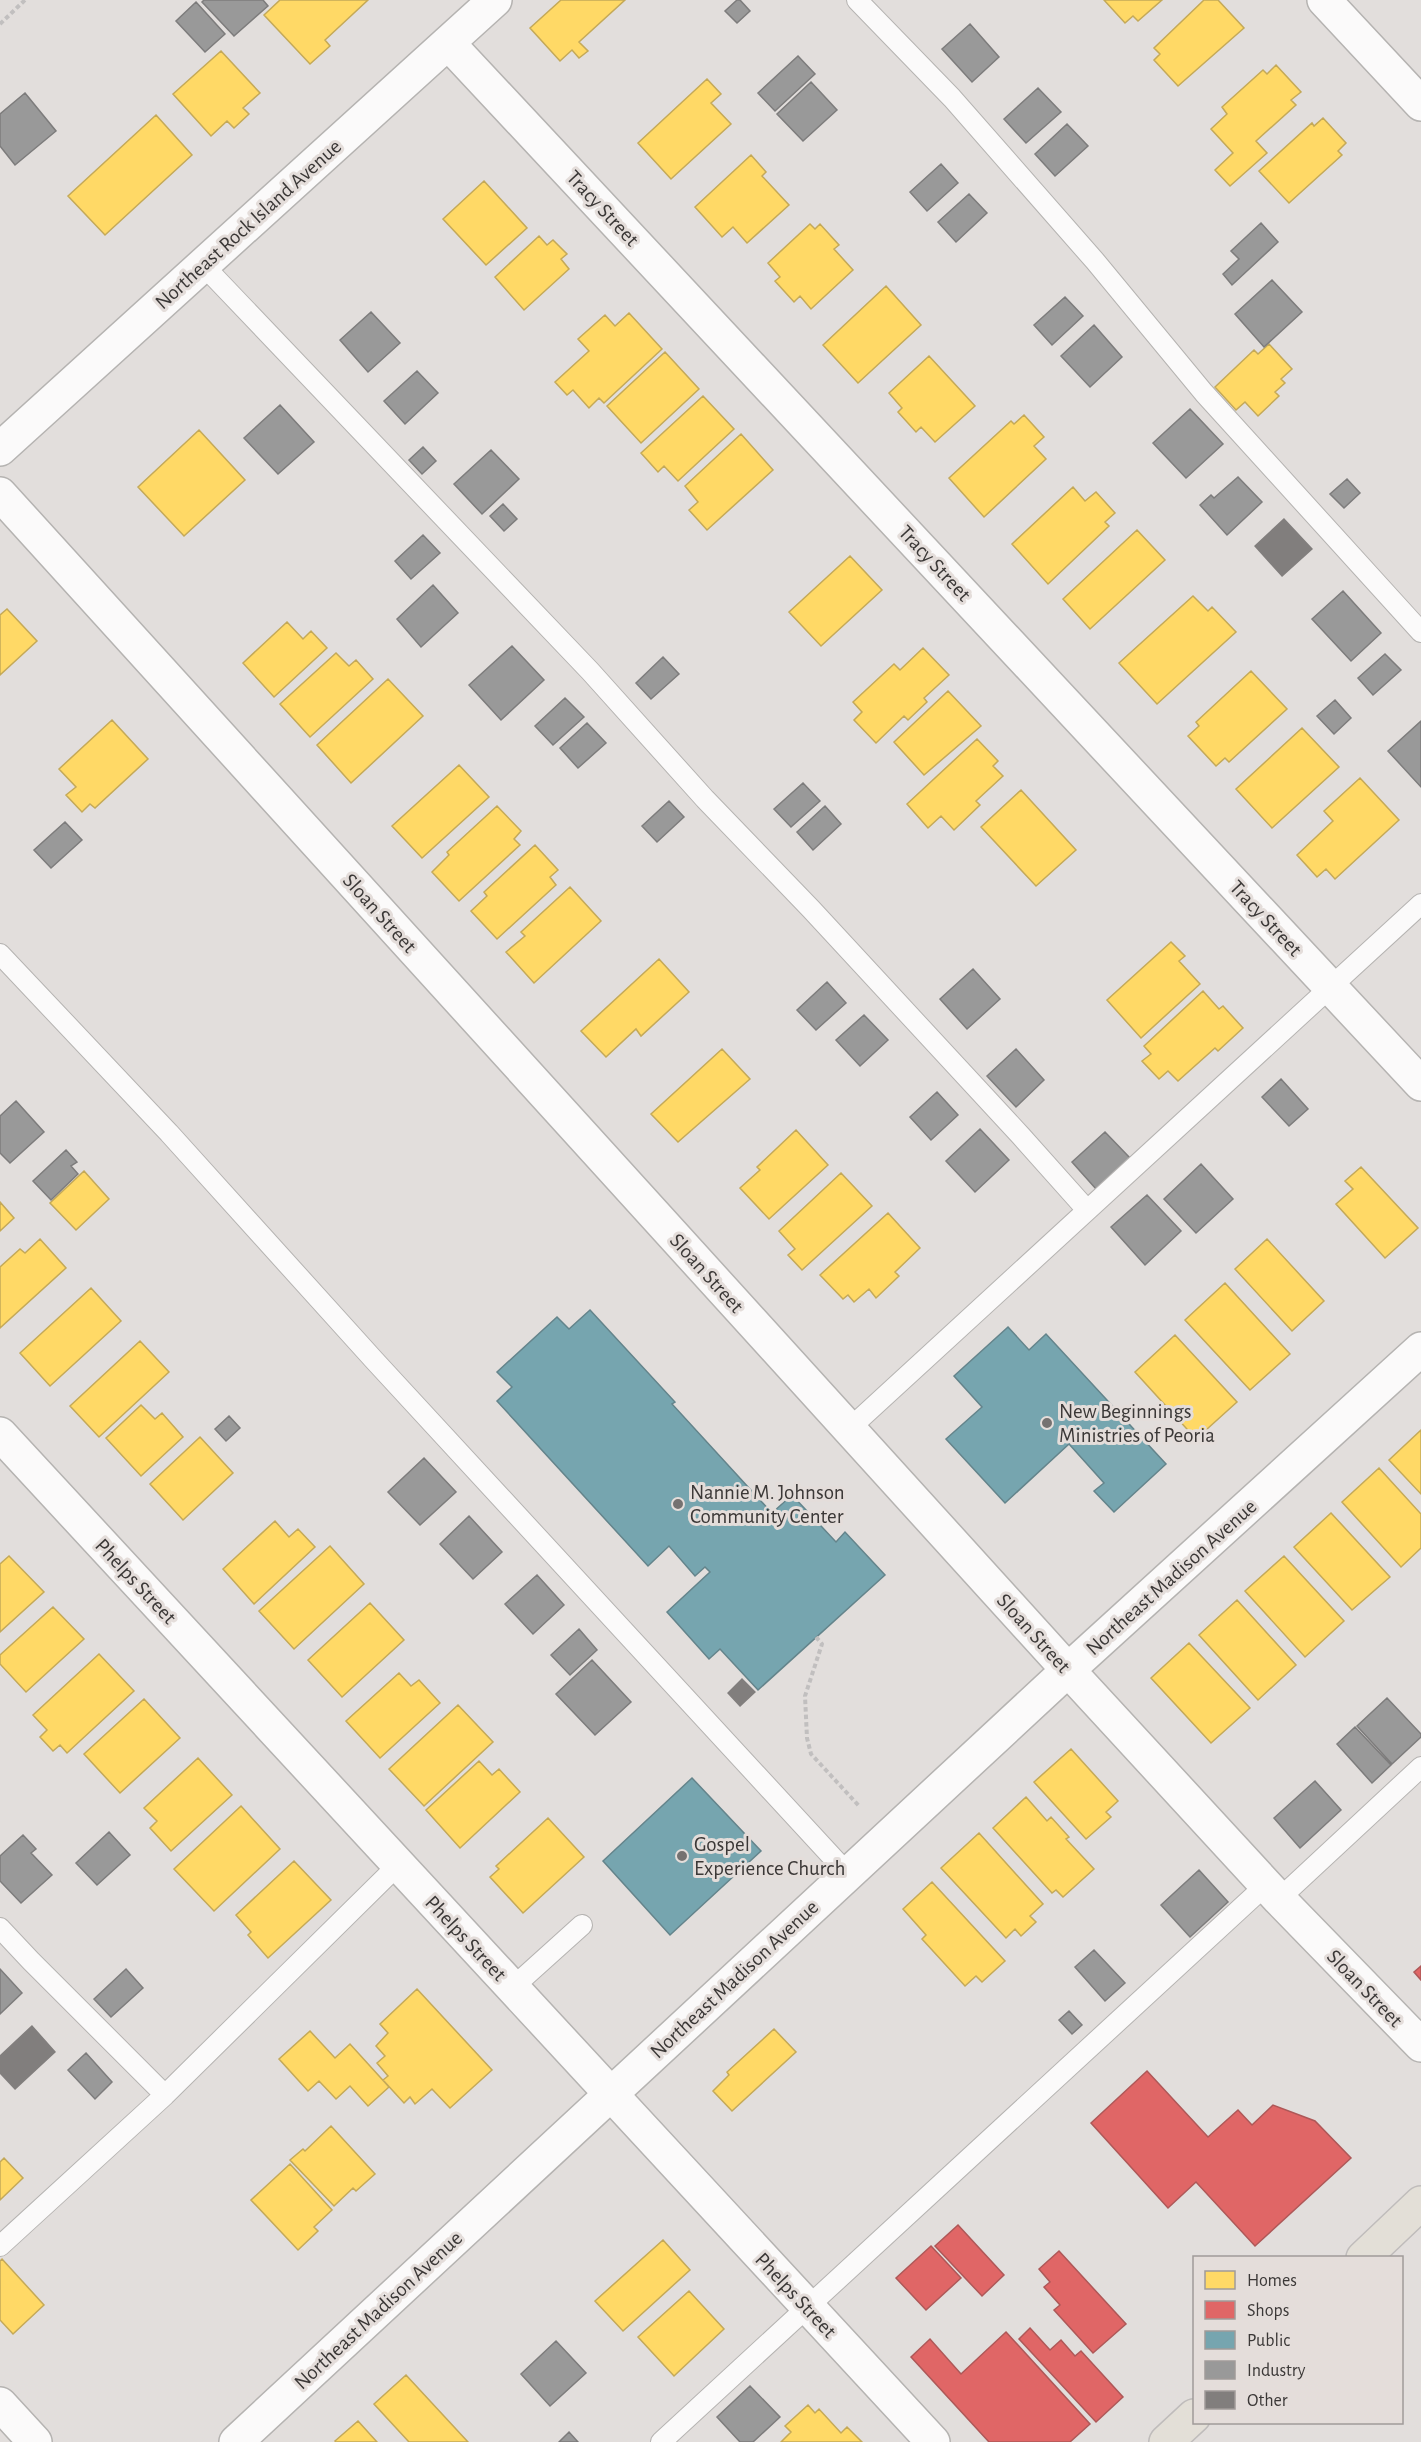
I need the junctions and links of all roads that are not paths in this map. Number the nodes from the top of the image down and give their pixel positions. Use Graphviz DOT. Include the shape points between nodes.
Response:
graph roads {
  1 [pos="495,0"];
  2 [pos="857,0"];
  3 [pos="1340,6"];
  4 [pos="448,43"];
  5 [pos="1421,104"];
  6 [pos="203,265"];
  7 [pos="0,449"];
  8 [pos="0,494"];
  9 [pos="1421,632"];
  10 [pos="1421,904"];
  11 [pos="0,954"];
  12 [pos="1331,987"];
  13 [pos="1421,1084"];
  14 [pos="1087,1210"];
  15 [pos="1421,1349"];
  16 [pos="849,1429"];
  17 [pos="0,1434"];
  18 [pos="1068,1670"];
  19 [pos="1421,1767"];
  20 [pos="398,1864"];
  21 [pos="848,1874"];
  22 [pos="1273,1892"];
  23 [pos="582,1925"];
  24 [pos="0,1928"];
  25 [pos="512,1988"];
  26 [pos="1421,2045"];
  27 [pos="610,2093"];
  28 [pos="165,2095"];
  29 [pos="1421,2203"];
  30 [pos="0,2246"];
  31 [pos="1365,2256"];
  32 [pos="807,2307"];
  33 [pos="0,2404"];
  34 [pos="1193,2417"];
  35 [pos="35,2442"];
  36 [pos="236,2442"];
  37 [pos="661,2442"];
  38 [pos="933,2442"];
  39 [pos="1166,2442"];
  1 -- 4 [label="street, Northeast Rock Island Avenue"];
  2 -- 9 [label="lane" via="952,98 1204,393"];
  3 -- 5 [label="street"];
  4 -- 6 [label="street, Northeast Rock Island Avenue"];
  4 -- 12 [label="street, Tracy Street"];
  6 -- 7 [label="street, Northeast Rock Island Avenue"];
  6 -- 14 [label="lane" via="590,671"];
  8 -- 16 [label="street, Sloan Street"];
  10 -- 12 [label="lane"];
  11 -- 21 [label="lane"];
  12 -- 13 [label="street, Tracy Street"];
  12 -- 14 [label="lane"];
  14 -- 16 [label="lane"];
  15 -- 18 [label="street, Northeast Madison Avenue"];
  16 -- 18 [label="street, Sloan Street"];
  17 -- 20 [label="street, Phelps Street"];
  18 -- 21 [label="street, Northeast Madison Avenue"];
  18 -- 22 [label="street, Sloan Street"];
  19 -- 22 [label="lane"];
  20 -- 25 [label="street, Phelps Street"];
  20 -- 28 [label="lane"];
  21 -- 27 [label="street, Northeast Madison Avenue"];
  22 -- 26 [label="street, Sloan Street"];
  22 -- 32 [label="lane"];
  23 -- 25 [label="lane"];
  24 -- 28 [label="lane"];
  25 -- 27 [label="street, Phelps Street"];
  27 -- 32 [label="street, Phelps Street"];
  27 -- 36 [label="street, Northeast Madison Avenue"];
  28 -- 30 [label="lane"];
  29 -- 31 [label="main road"];
  32 -- 37 [label="lane"];
  32 -- 38 [label="street, Phelps Street"];
  33 -- 35 [label="street"];
  34 -- 39 [label="main road"];
}
